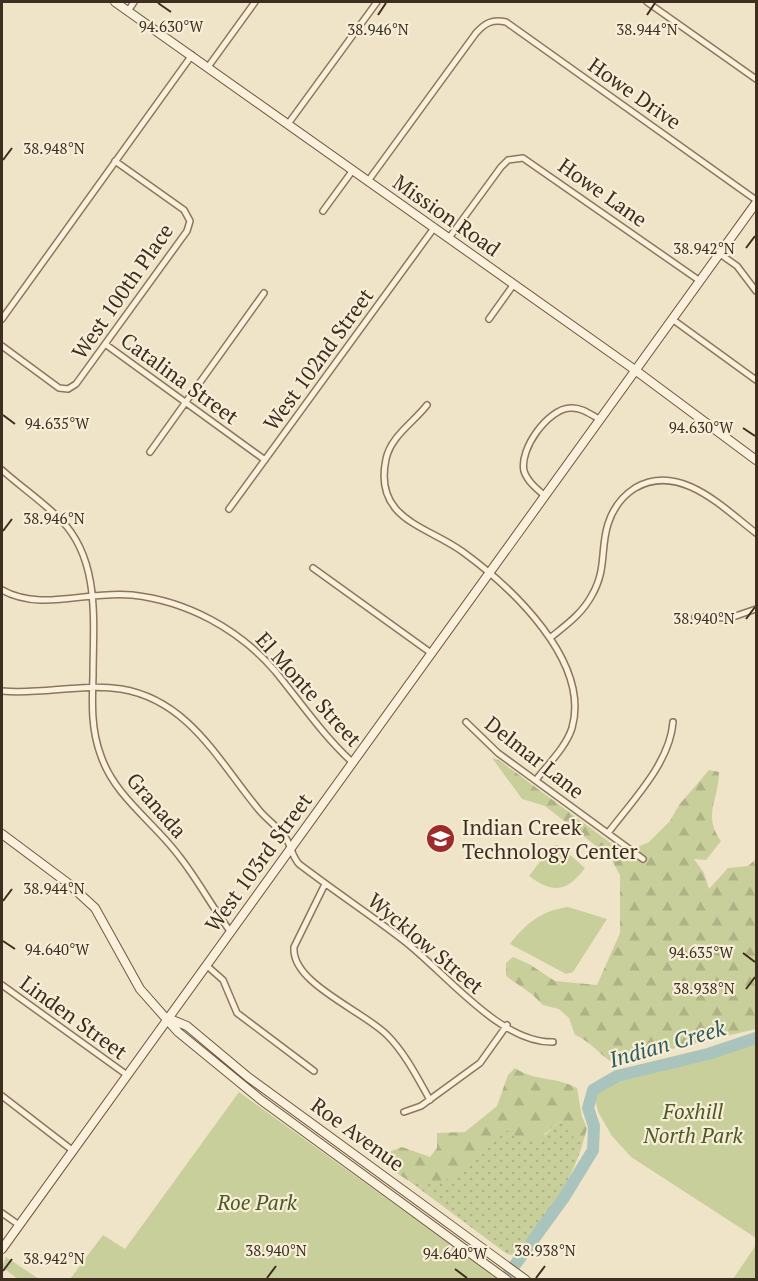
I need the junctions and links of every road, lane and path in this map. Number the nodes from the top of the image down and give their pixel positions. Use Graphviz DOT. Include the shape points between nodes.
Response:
graph roads {
  1 [pos="115,2"];
  2 [pos="134,2"];
  3 [pos="255,2"];
  4 [pos="377,2"];
  5 [pos="647,2"];
  6 [pos="128,11"];
  7 [pos="192,55"];
  8 [pos="208,67"];
  9 [pos="756,79"];
  10 [pos="288,124"];
  11 [pos="116,161"];
  12 [pos="353,170"];
  13 [pos="368,181"];
  14 [pos="756,201"];
  15 [pos="323,211"];
  16 [pos="434,228"];
  17 [pos="449,238"];
  18 [pos="720,254"];
  19 [pos="700,281"];
  20 [pos="514,284"];
  21 [pos="756,291"];
  22 [pos="264,293"];
  23 [pos="2,319"];
  24 [pos="489,319"];
  25 [pos="672,319"];
  26 [pos="105,344"];
  27 [pos="2,346"];
  28 [pos="635,370"];
  29 [pos="756,380"];
  30 [pos="185,402"];
  31 [pos="427,405"];
  32 [pos="599,419"];
  33 [pos="150,452"];
  34 [pos="266,460"];
  35 [pos="756,460"];
  36 [pos="2,471"];
  37 [pos="545,496"];
  38 [pos="229,509"];
  39 [pos="756,533"];
  40 [pos="313,568"];
  41 [pos="489,574"];
  42 [pos="2,590"];
  43 [pos="92,594"];
  44 [pos="756,609"];
  45 [pos="695,617"];
  46 [pos="550,638"];
  47 [pos="430,653"];
  48 [pos="92,688"];
  49 [pos="2,691"];
  50 [pos="466,722"];
  51 [pos="673,722"];
  52 [pos="352,762"];
  53 [pos="536,780"];
  54 [pos="608,833"];
  55 [pos="2,834"];
  56 [pos="290,849"];
  57 [pos="644,859"];
  58 [pos="326,884"];
  59 [pos="230,931"];
  60 [pos="206,965"];
  61 [pos="2,985"];
  62 [pos="169,1018"];
  63 [pos="507,1025"];
  64 [pos="553,1042"];
  65 [pos="314,1071"];
  66 [pos="127,1076"];
  67 [pos="2,1096"];
  68 [pos="430,1100"];
  69 [pos="404,1112"];
  70 [pos="72,1150"];
  71 [pos="379,1172"];
  72 [pos="370,1179"];
  73 [pos="2,1213"];
  74 [pos="19,1226"];
  75 [pos="2,1250"];
  76 [pos="507,1280"];
  77 [pos="526,1280"];
  1 -- 6 [label="main road, Mission Road"];
  2 -- 6 [label="street"];
  3 -- 8 [label="street"];
  4 -- 10 [label="street"];
  5 -- 9 [label="street"];
  6 -- 7 [label="main road, Mission Road"];
  7 -- 8 [label="main road, Mission Road"];
  7 -- 11 [label="street"];
  8 -- 10 [label="main road, Mission Road"];
  10 -- 12 [label="main road, Mission Road"];
  11 -- 23 [label="street"];
  11 -- 26 [label="street, West 100th Place" via="184,210 190,221 187,231"];
  12 -- 13 [label="main road, Mission Road"];
  12 -- 15 [label="street"];
  13 -- 14 [label="street, Howe Drive" via="476,33 492,21 506,22"];
  13 -- 16 [label="main road, Mission Road"];
  14 -- 18 [label="main road, West 103rd Street"];
  16 -- 17 [label="main road, Mission Road"];
  16 -- 34 [label="street, West 102nd Street"];
  17 -- 19 [label="street, Howe Lane" via="501,166 514,158 531,161"];
  17 -- 20 [label="main road, Mission Road"];
  18 -- 19 [label="main road, West 103rd Street"];
  18 -- 21 [label="street" via="737,266"];
  19 -- 25 [label="main road, West 103rd Street"];
  20 -- 24 [label="street"];
  20 -- 28 [label="main road, Mission Road"];
  22 -- 30 [label="street"];
  25 -- 28 [label="main road, West 103rd Street"];
  25 -- 29 [label="street"];
  26 -- 27 [label="street, West 100th Place" via="76,384 68,389 59,388"];
  26 -- 30 [label="street, Catalina Street"];
  28 -- 32 [label="main road, West 103rd Street"];
  28 -- 35 [label="main road, Mission Road"];
  30 -- 33 [label="street"];
  30 -- 34 [label="street, Catalina Street"];
  31 -- 41 [label="street" via="390,448 384,471 387,489 395,507 410,524 460,550"];
  32 -- 37 [label="main road, West 103rd Street"];
  32 -- 37 [label="street" via="582,409 563,409 549,418 529,446 524,471"];
  34 -- 38 [label="street, West 102nd Street"];
  36 -- 43 [label="street" via="72,532 88,564"];
  37 -- 41 [label="main road, West 103rd Street"];
  39 -- 46 [label="street" via="685,483 662,480 637,487 622,498 611,514 603,567 591,597 572,621"];
  40 -- 47 [label="street"];
  41 -- 46 [label="street"];
  41 -- 47 [label="main road, West 103rd Street"];
  42 -- 43 [label="street, El Monte Street" via="32,600"];
  43 -- 48 [label="street"];
  43 -- 52 [label="street, El Monte Street" via="134,595 172,603 224,627 259,655 319,730"];
  44 -- 45 [label="street" via="730,618"];
  46 -- 53 [label="street" via="569,672 575,708 571,730"];
  47 -- 52 [label="main road, West 103rd Street"];
  48 -- 49 [label="street, Wycklow Street"];
  48 -- 56 [label="street, Wycklow Street" via="139,693 186,719 259,811 288,840"];
  48 -- 59 [label="street, Granada" via="93,726 108,772 124,796 180,857"];
  50 -- 53 [label="street, Delmar Lane" via="498,753"];
  51 -- 54 [label="street" via="670,742 660,760"];
  52 -- 56 [label="main road, West 103rd Street"];
  53 -- 54 [label="street, Delmar Lane"];
  54 -- 57 [label="street, Delmar Lane"];
  55 -- 62 [label="main road, Roe Avenue" via="95,908 140,989"];
  56 -- 58 [label="street, Wycklow Street" via="299,864"];
  56 -- 59 [label="main road, West 103rd Street"];
  58 -- 63 [label="street, Wycklow Street" via="405,941 474,1005"];
  58 -- 68 [label="street" via="294,947 297,966 388,1036"];
  59 -- 60 [label="main road, West 103rd Street"];
  60 -- 62 [label="main road, West 103rd Street"];
  60 -- 65 [label="street" via="223,980 237,1012"];
  61 -- 66 [label="street, Linden Street"];
  62 -- 66 [label="main road, West 103rd Street"];
  62 -- 71 [label="main road, Roe Avenue" via="187,1026 248,1077"];
  62 -- 72 [label="main road, Roe Avenue" via="178,1032 247,1090"];
  63 -- 64 [label="street, Wycklow Street" via="533,1040"];
  63 -- 68 [label="street" via="480,1063"];
  66 -- 70 [label="main road, West 103rd Street"];
  67 -- 70 [label="street"];
  68 -- 69 [label="street"];
  70 -- 74 [label="main road, West 103rd Street"];
  71 -- 72 [label="main road"];
  71 -- 77 [label="main road, Roe Avenue"];
  72 -- 76 [label="main road, Roe Avenue"];
  73 -- 74 [label="street"];
  74 -- 75 [label="main road, West 103rd Street"];
}
